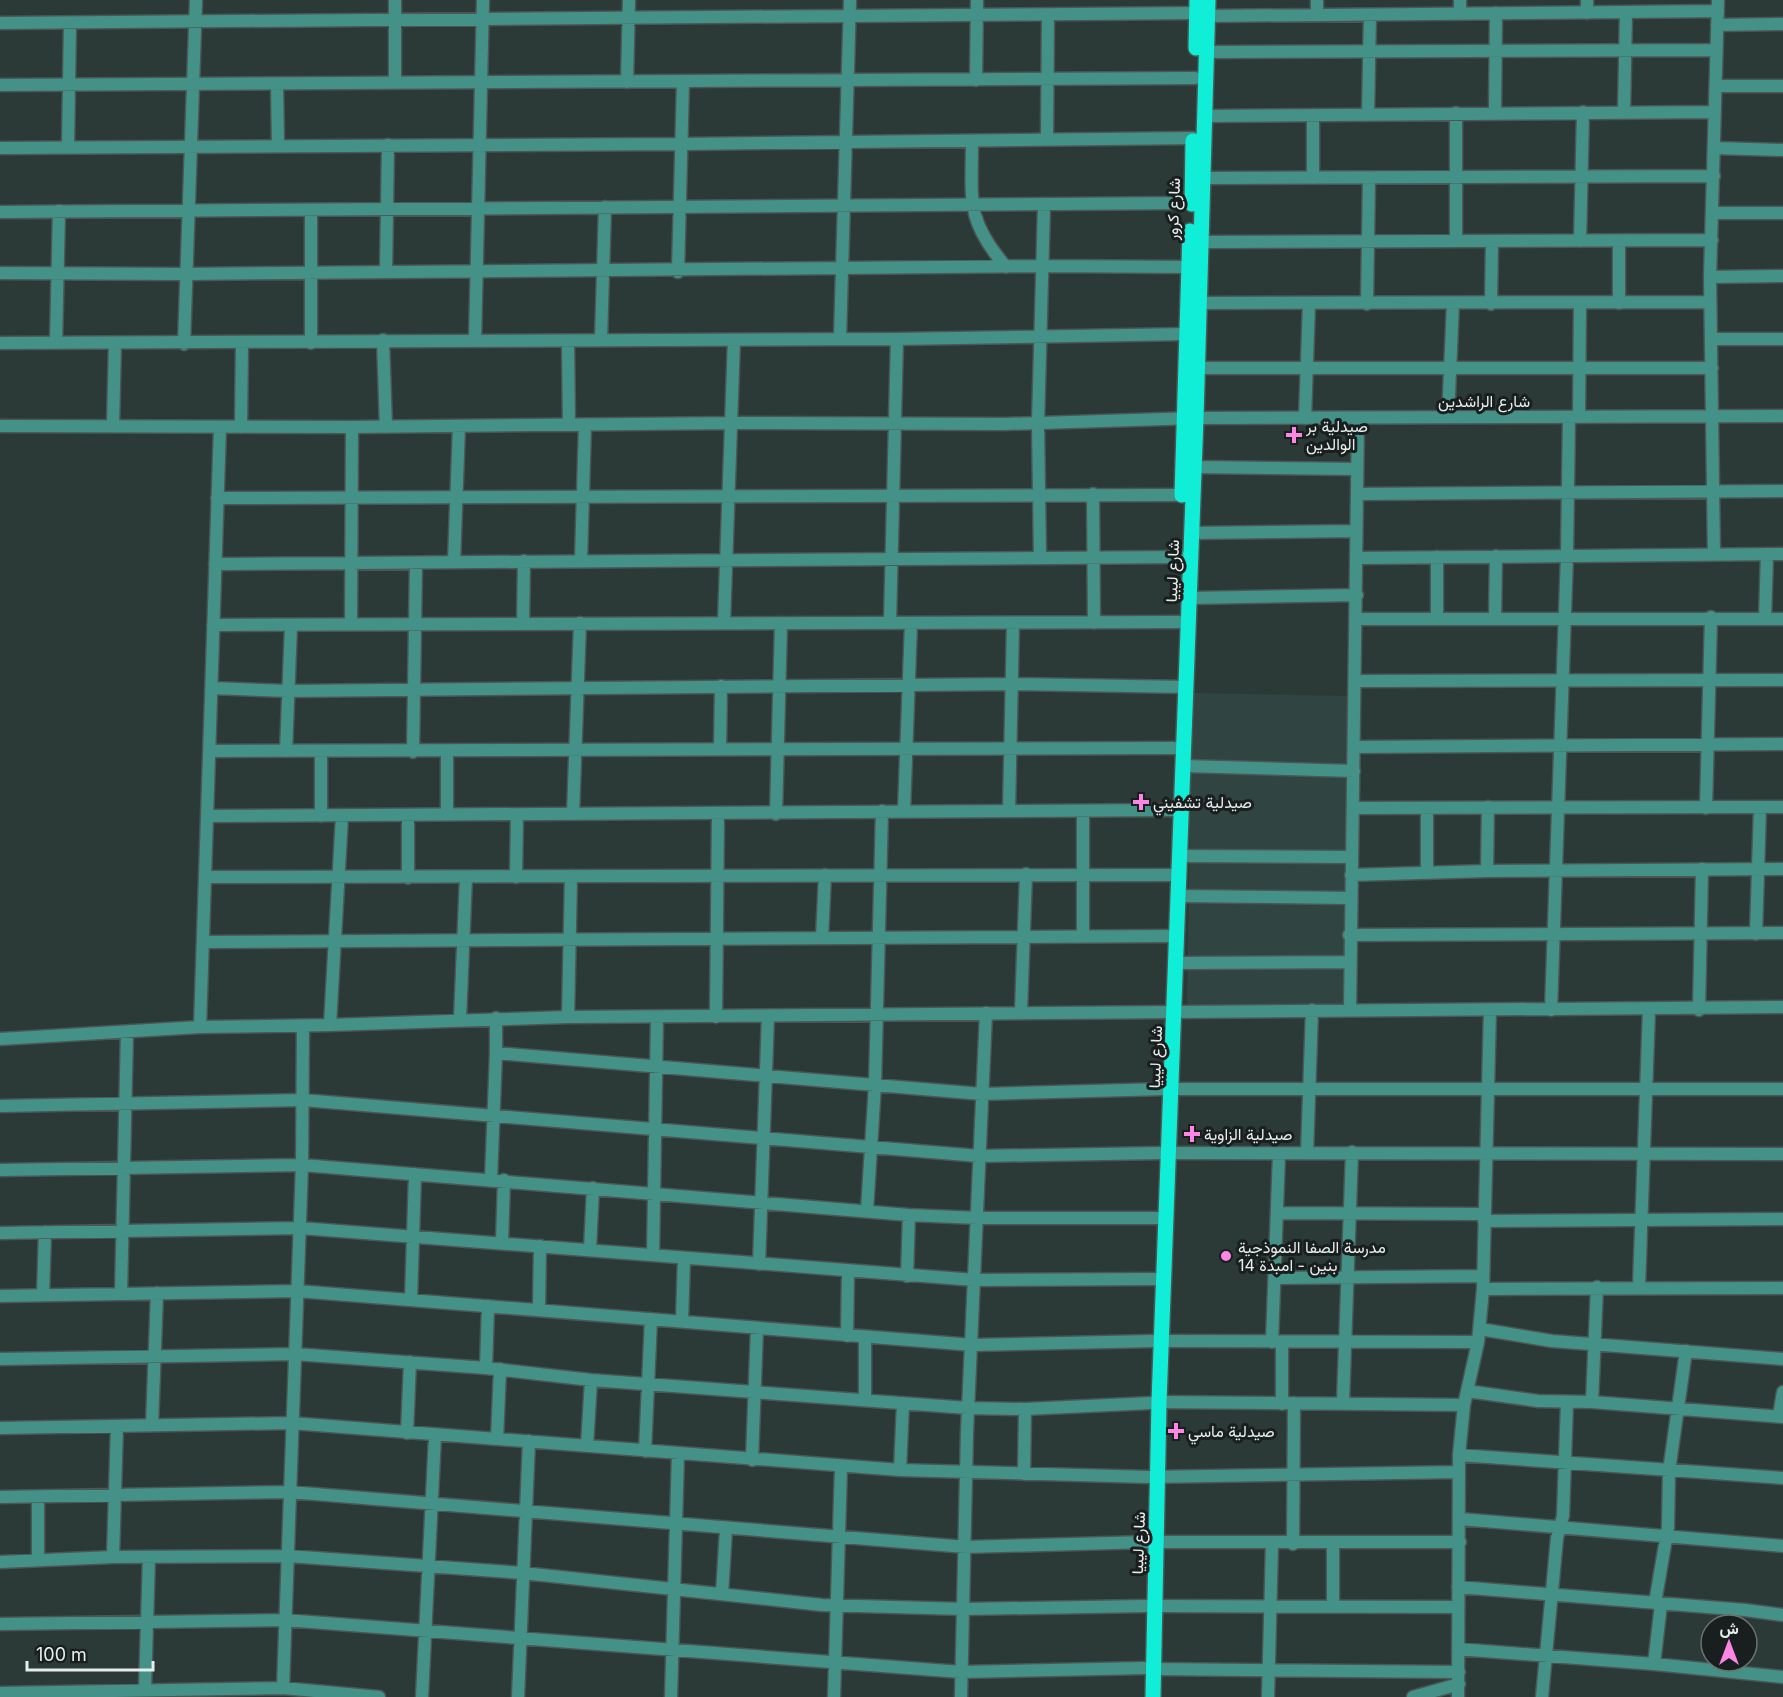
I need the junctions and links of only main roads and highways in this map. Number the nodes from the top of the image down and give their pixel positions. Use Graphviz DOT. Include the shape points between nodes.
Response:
graph roads {
  1 [pos="1208,0"];
  2 [pos="1200,10"];
  3 [pos="1192,368"];
  4 [pos="1191,418"];
  5 [pos="1183,642"];
  6 [pos="1181,687"];
  7 [pos="1170,1011"];
  8 [pos="1165,1153"];
  9 [pos="1159,1272"];
  10 [pos="1149,1668"];
  11 [pos="1144,1697"];
  12 [pos="1153,1697"];
  1 -- 2 [label="main road, شارع كرور"];
  2 -- 3 [label="main road, شارع كرور" via="1187,334"];
  2 -- 3 [label="main road, شارع كرور" via="1206,52 1199,303"];
  3 -- 4 [label="main road, شارع كرور"];
  4 -- 5 [label="main road, شارع ليبيا" via="1194,467 1189,598"];
  4 -- 5 [label="main road, شارع ليبيا" via="1182,495 1179,622"];
  5 -- 6 [label="main road, شارع ليبيا"];
  6 -- 7 [label="main road, شارع ليبيا" via="1170,874"];
  6 -- 7 [label="main road, شارع ليبيا" via="1183,766 1177,963"];
  7 -- 8 [label="main road, شارع ليبيا"];
  8 -- 9 [label="main road, شارع ليبيا"];
  8 -- 9 [label="main road, شارع ليبيا" via="1158,1218"];
  9 -- 10 [label="main road, شارع ليبيا"];
  10 -- 11 [label="main road, شارع ليبيا"];
  10 -- 12 [label="main road, شارع ليبيا"];
}
